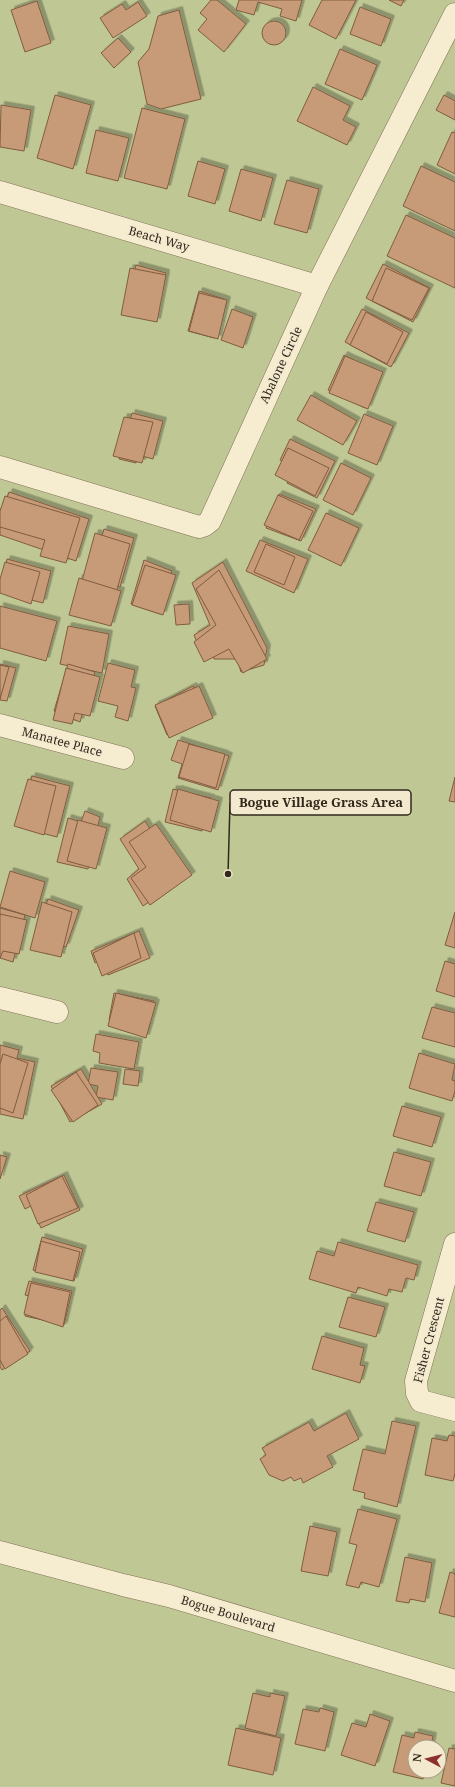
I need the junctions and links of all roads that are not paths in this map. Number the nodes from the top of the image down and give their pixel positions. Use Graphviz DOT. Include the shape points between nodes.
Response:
graph roads {
  1 [pos="455,14"];
  2 [pos="0,192"];
  3 [pos="317,286"];
  4 [pos="0,467"];
  5 [pos="0,725"];
  6 [pos="123,758"];
  7 [pos="0,998"];
  8 [pos="57,1012"];
  9 [pos="455,1244"];
  10 [pos="455,1410"];
  11 [pos="0,1552"];
  12 [pos="455,1681"];
  1 -- 3 [label="street, Abalone Circle"];
  2 -- 3 [label="street, Beach Way"];
  3 -- 4 [label="street, Abalone Circle" via="210,521 205,525 199,527"];
  5 -- 6 [label="street, Manatee Place"];
  7 -- 8 [label="street"];
  9 -- 10 [label="street, Fisher Crescent" via="416,1381 421,1401"];
  11 -- 12 [label="street, Bogue Boulevard" via="169,1596"];
}
